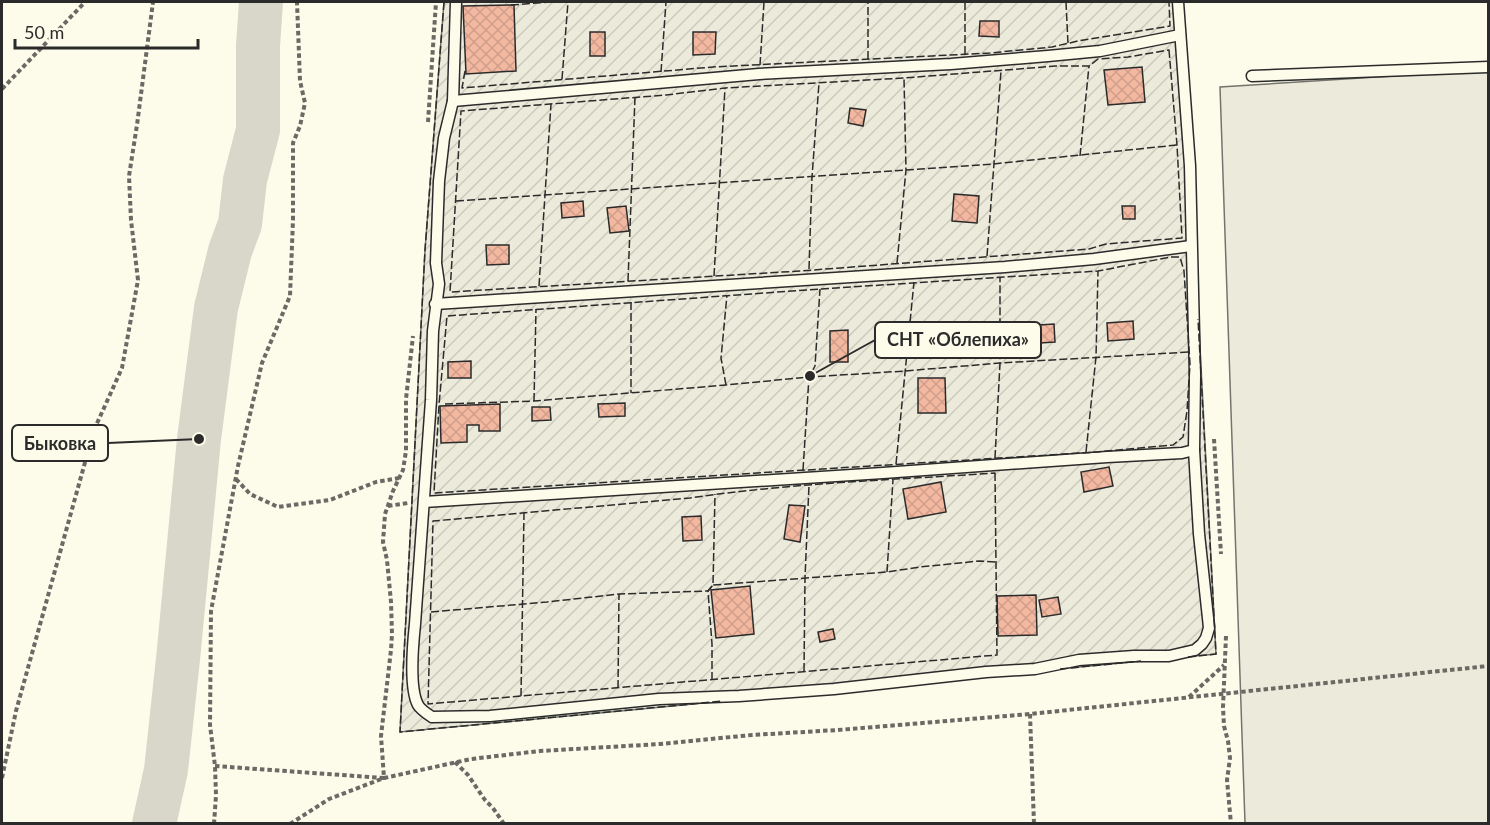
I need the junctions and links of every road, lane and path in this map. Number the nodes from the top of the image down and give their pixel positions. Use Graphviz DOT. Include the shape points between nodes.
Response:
graph roads {
  1 [pos="85,2"];
  2 [pos="153,2"];
  3 [pos="297,2"];
  4 [pos="436,2"];
  5 [pos="456,2"];
  6 [pos="1178,2"];
  7 [pos="1180,35"];
  8 [pos="1488,67"];
  9 [pos="1252,76"];
  10 [pos="2,89"];
  11 [pos="453,101"];
  12 [pos="428,123"];
  13 [pos="1191,246"];
  14 [pos="435,304"];
  15 [pos="413,335"];
  16 [pos="1194,450"];
  17 [pos="399,478"];
  18 [pos="236,479"];
  19 [pos="424,502"];
  20 [pos="1224,665"];
  21 [pos="1488,666"];
  22 [pos="1189,697"];
  23 [pos="1030,714"];
  24 [pos="454,762"];
  25 [pos="215,766"];
  26 [pos="2,778"];
  27 [pos="384,778"];
  28 [pos="214,824"];
  29 [pos="290,824"];
  30 [pos="504,824"];
  31 [pos="1034,824"];
  1 -- 10 [label="path"];
  2 -- 26 [label="path" via="129,176 138,280 122,368 94,430 16,711"];
  3 -- 18 [label="path" via="300,81 305,103 292,143 290,296 262,363"];
  4 -- 12 [label="path"];
  5 -- 11 [label="lane"];
  6 -- 7 [label="lane"];
  7 -- 11 [label="lane" via="1100,51 1048,56 759,74"];
  7 -- 13 [label="lane" via="1190,166"];
  8 -- 9 [label="lane"];
  11 -- 14 [label="lane" via="439,181 439,284"];
  13 -- 14 [label="lane" via="1005,267"];
  13 -- 16 [label="lane"];
  14 -- 19 [label="lane"];
  15 -- 17 [label="path" via="405,451"];
  16 -- 19 [label="lane"];
  16 -- 19 [label="lane" via="1209,628 1195,650 1169,656 1079,660 1035,669 834,689 659,699 490,716 432,717 418,705 414,695 413,643"];
  17 -- 18 [label="path" via="376,482 330,500 278,507 250,494"];
  17 -- 27 [label="path" via="385,514 383,542 392,634 381,736"];
  18 -- 25 [label="path" via="211,611 210,725"];
  20 -- 22 [label="path"];
  21 -- 22 [label="path"];
  22 -- 23 [label="path"];
  23 -- 24 [label="path" via="540,751"];
  23 -- 31 [label="path"];
  24 -- 27 [label="path"];
  24 -- 30 [label="path"];
  25 -- 27 [label="path"];
  25 -- 28 [label="path"];
  27 -- 29 [label="path" via="329,799"];
}
